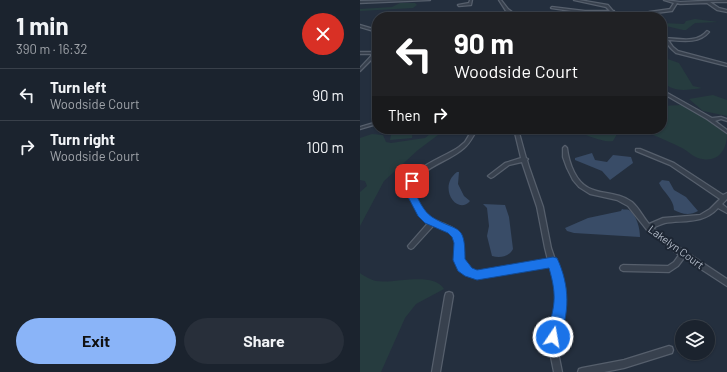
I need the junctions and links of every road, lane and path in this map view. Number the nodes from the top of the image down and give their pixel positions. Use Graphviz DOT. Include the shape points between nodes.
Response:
graph roads {
  1 [pos="429,0"];
  2 [pos="471,0"];
  3 [pos="500,0"];
  4 [pos="575,0"];
  5 [pos="665,0"];
  6 [pos="371,1"];
  7 [pos="727,1"];
  8 [pos="360,2"];
  9 [pos="676,2"];
  10 [pos="708,2"];
  11 [pos="459,5"];
  12 [pos="552,8"];
  13 [pos="727,11"];
  14 [pos="509,12"];
  15 [pos="613,12"];
  16 [pos="659,12"];
  17 [pos="360,26"];
  18 [pos="372,30"];
  19 [pos="708,32"];
  20 [pos="667,39"];
  21 [pos="360,53"];
  22 [pos="372,53"];
  23 [pos="372,57"];
  24 [pos="727,65"];
  25 [pos="360,70"];
  26 [pos="667,94"];
  27 [pos="711,120"];
  28 [pos="727,120"];
  29 [pos="372,124"];
  30 [pos="360,128"];
  31 [pos="727,132"];
  32 [pos="472,134"];
  33 [pos="518,134"];
  34 [pos="565,148"];
  35 [pos="638,150"];
  36 [pos="525,159"];
  37 [pos="490,176"];
  38 [pos="725,197"];
  39 [pos="718,205"];
  40 [pos="727,211"];
  41 [pos="433,222"];
  42 [pos="648,227"];
  43 [pos="412,246"];
  44 [pos="684,254"];
  45 [pos="553,262"];
  46 [pos="623,268"];
  47 [pos="727,283"];
  48 [pos="449,296"];
  49 [pos="669,350"];
  50 [pos="436,372"];
  51 [pos="558,372"];
  52 [pos="582,372"];
  1 -- 6 [label="street"];
  2 -- 11 [label="street" via="470,4"];
  3 -- 14 [label="street"];
  4 -- 15 [label="street" via="604,4"];
  5 -- 9 [label="street"];
  6 -- 8 [label="street"];
  7 -- 10 [label="street"];
  9 -- 10 [label="street"];
  9 -- 16 [label="street" via="669,11"];
  10 -- 13 [label="street" via="718,9"];
  12 -- 15 [label="street"];
  17 -- 18 [label="street"];
  19 -- 20 [label="street" via="698,39"];
  20 -- 24 [label="street" via="672,48 681,54"];
  21 -- 22 [label="street"];
  23 -- 25 [label="street"];
  26 -- 27 [label="street"];
  27 -- 28 [label="street"];
  27 -- 31 [label="street"];
  29 -- 30 [label="street"];
  32 -- 41 [label="street" via="461,148 419,174 411,183 410,191 422,213"];
  33 -- 36 [label="street"];
  34 -- 42 [label="street, Lakelyn Court" via="566,157 582,186 593,192 621,199 633,208"];
  35 -- 38 [label="street" via="672,164"];
  36 -- 37 [label="street" via="507,164"];
  36 -- 45 [label="street"];
  38 -- 39 [label="street"];
  39 -- 40 [label="street"];
  39 -- 42 [label="street" via="701,218 663,221"];
  41 -- 43 [label="street"];
  41 -- 45 [label="street" via="452,230 457,235 460,243 459,260 465,270 477,275"];
  42 -- 44 [label="street, Lakelyn Court"];
  44 -- 46 [label="street" via="669,269"];
  44 -- 47 [label="street, Lakelyn Court"];
  45 -- 51 [label="street" via="562,298 553,337"];
  48 -- 50 [label="street"];
  49 -- 52 [label="street" via="624,364"];
}
